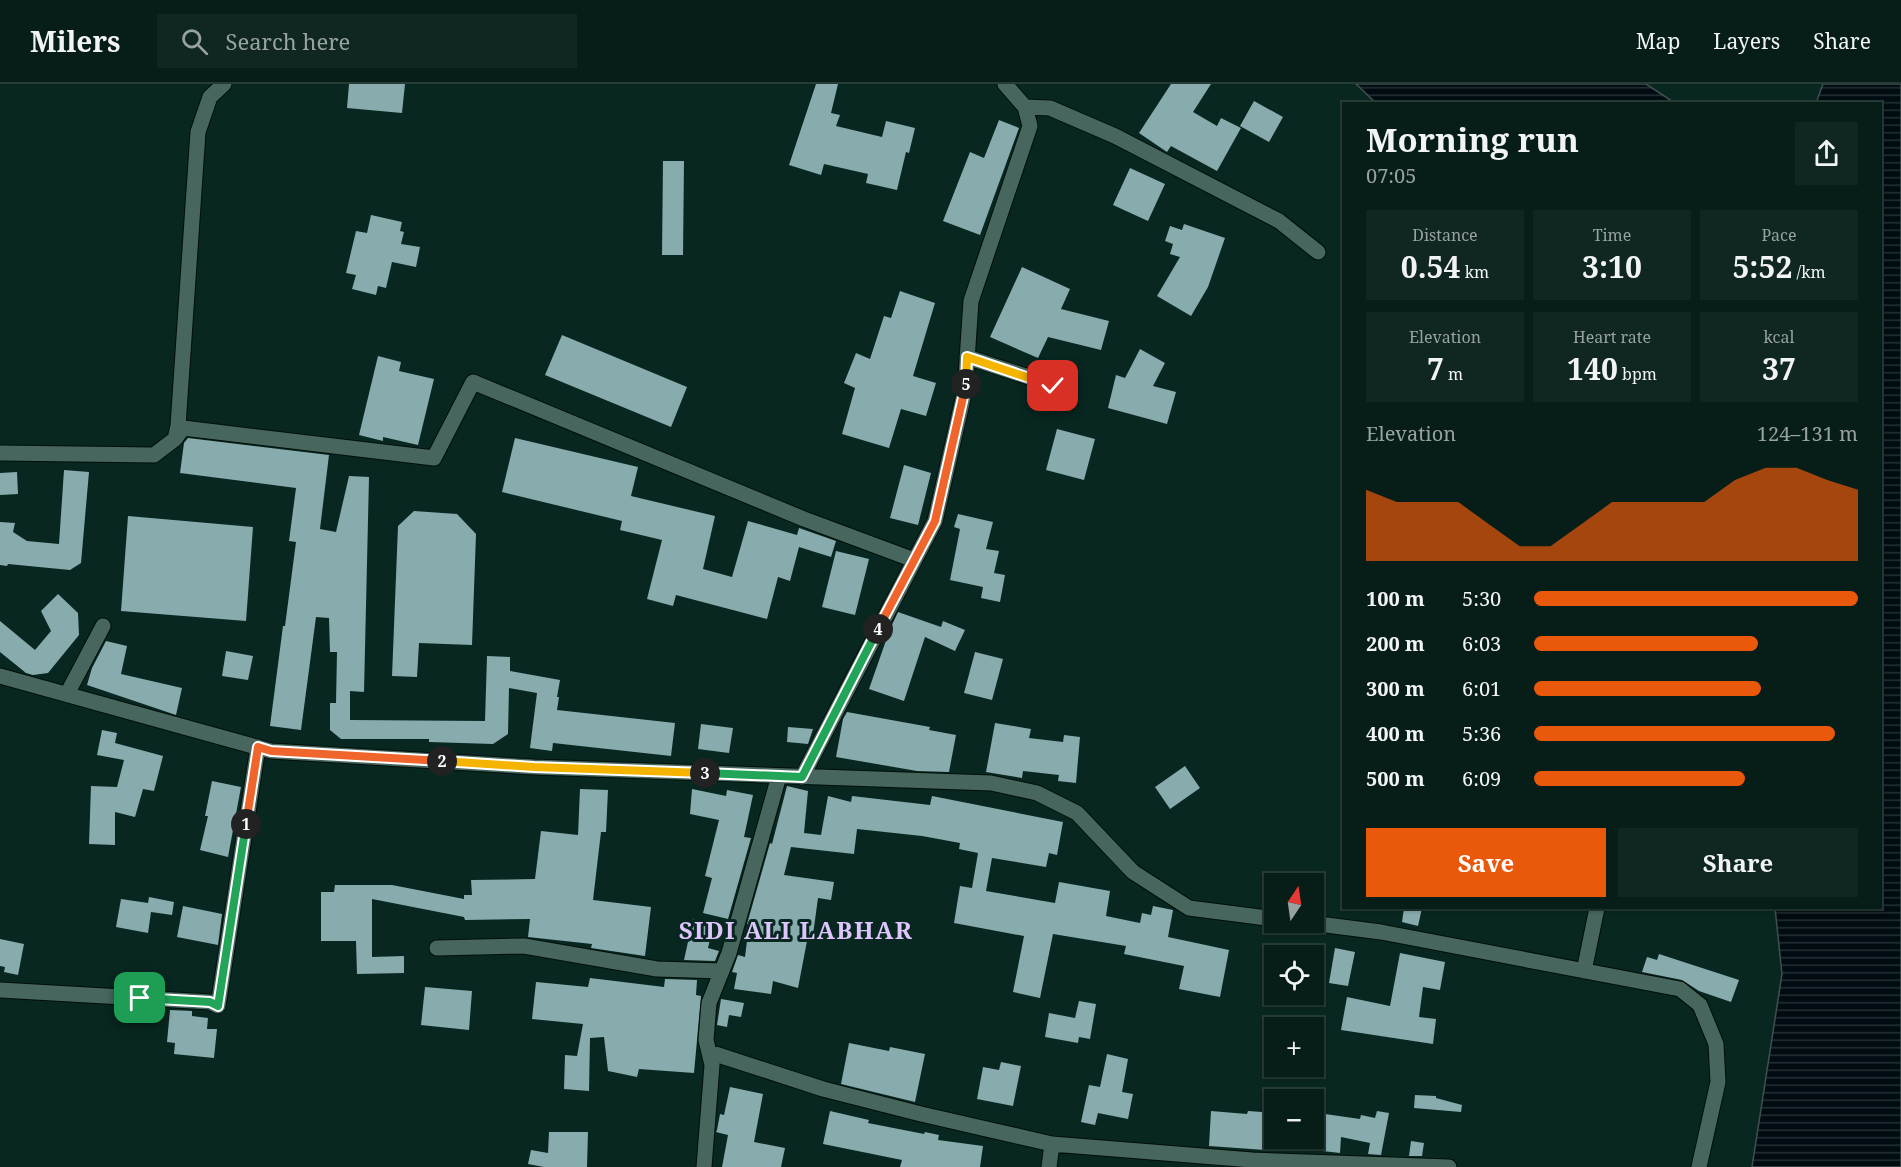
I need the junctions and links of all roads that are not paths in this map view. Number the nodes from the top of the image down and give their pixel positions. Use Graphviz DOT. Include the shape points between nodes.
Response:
graph roads {
  1 [pos="224,84"];
  2 [pos="1005,84"];
  3 [pos="1025,107"];
  4 [pos="1050,108"];
  5 [pos="1030,126"];
  6 [pos="1318,252"];
  7 [pos="967,357"];
  8 [pos="1053,386"];
  9 [pos="175,439"];
  10 [pos="0,453"];
  11 [pos="914,560"];
  12 [pos="103,626"];
  13 [pos="0,676"];
  14 [pos="67,694"];
  15 [pos="258,747"];
  16 [pos="779,776"];
  17 [pos="802,777"];
  18 [pos="1597,909"];
  19 [pos="1264,918"];
  20 [pos="1324,925"];
  21 [pos="437,948"];
  22 [pos="722,971"];
  23 [pos="1584,971"];
  24 [pos="0,990"];
  25 [pos="714,1058"];
  26 [pos="1052,1144"];
  27 [pos="1347,1165"];
  28 [pos="704,1167"];
  29 [pos="1049,1167"];
  30 [pos="1449,1167"];
  31 [pos="1699,1167"];
  1 -- 9 [label="street" via="210,97 198,132"];
  2 -- 3 [label="street"];
  3 -- 4 [label="street"];
  3 -- 5 [label="street"];
  4 -- 5 [label="street"];
  4 -- 6 [label="street" via="1115,136 1279,221"];
  5 -- 7 [label="street" via="971,301"];
  7 -- 8 [label="street"];
  7 -- 11 [label="street" via="965,390 935,521"];
  9 -- 10 [label="street" via="154,455"];
  9 -- 11 [label="street" via="183,428 434,458 473,382 804,519"];
  11 -- 17 [label="street"];
  12 -- 14 [label="street"];
  13 -- 14 [label="street"];
  14 -- 15 [label="street"];
  15 -- 16 [label="street" via="271,751 534,767"];
  15 -- 24 [label="street" via="218,1006 210,1002"];
  16 -- 17 [label="street"];
  16 -- 22 [label="street"];
  17 -- 19 [label="street" via="991,783 1036,793 1077,813 1133,872 1189,908"];
  18 -- 23 [label="street"];
  20 -- 23 [label="street"];
  21 -- 22 [label="street" via="524,946 657,969"];
  22 -- 25 [label="street" via="709,1003 706,1040"];
  23 -- 31 [label="street" via="1680,989 1700,1005 1716,1044 1718,1082"];
  25 -- 26 [label="street" via="921,1114"];
  25 -- 28 [label="street"];
  26 -- 27 [label="street"];
  26 -- 29 [label="street"];
  27 -- 30 [label="street"];
}
